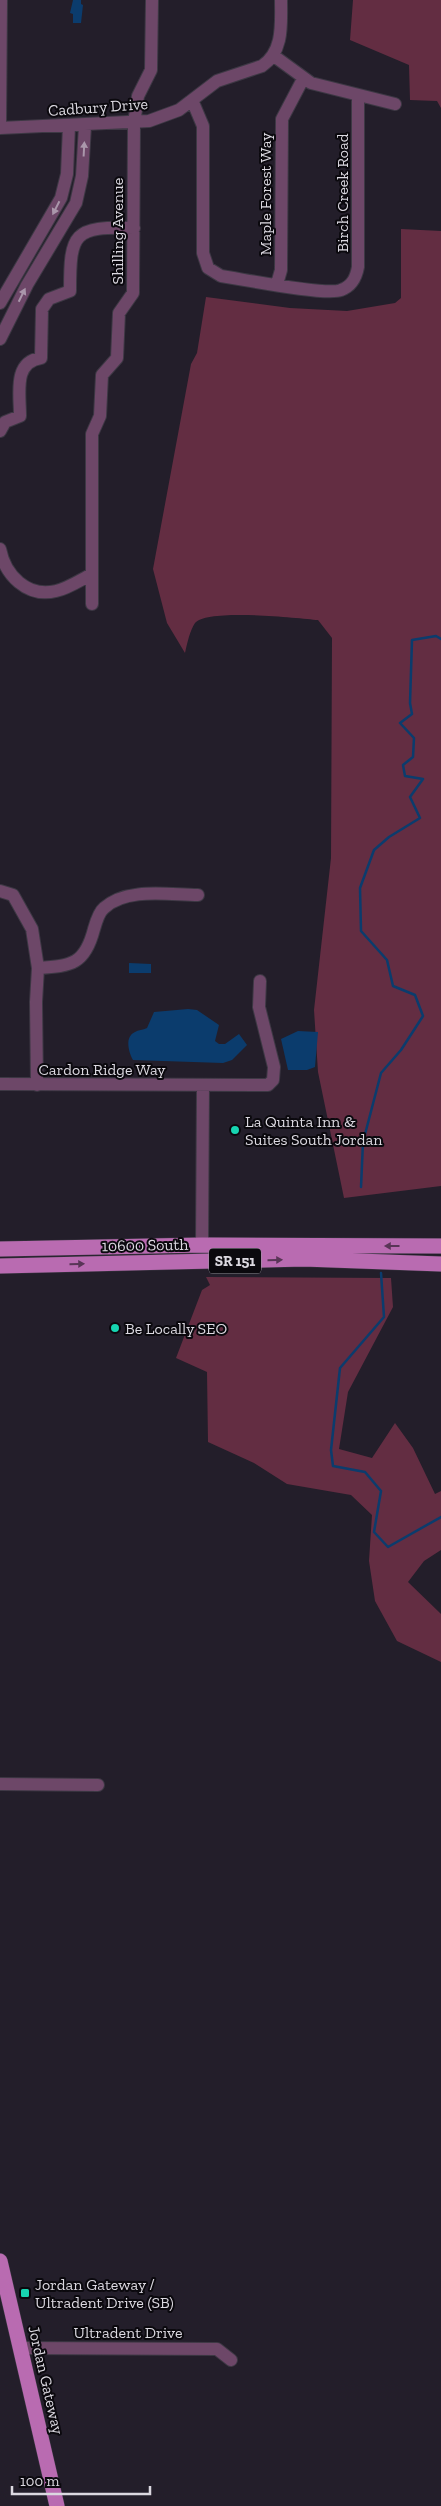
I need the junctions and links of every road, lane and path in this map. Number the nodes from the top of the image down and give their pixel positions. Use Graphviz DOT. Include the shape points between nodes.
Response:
graph roads {
  1 [pos="1,0"];
  2 [pos="152,0"];
  3 [pos="281,0"];
  4 [pos="274,56"];
  5 [pos="303,79"];
  6 [pos="358,95"];
  7 [pos="192,100"];
  8 [pos="395,104"];
  9 [pos="134,124"];
  10 [pos="69,126"];
  11 [pos="85,126"];
  12 [pos="0,128"];
  13 [pos="134,228"];
  14 [pos="277,284"];
  15 [pos="0,303"];
  16 [pos="0,339"];
  17 [pos="0,430"];
  18 [pos="0,549"];
  19 [pos="92,574"];
  20 [pos="92,604"];
  21 [pos="0,891"];
  22 [pos="198,895"];
  23 [pos="38,968"];
  24 [pos="260,980"];
  25 [pos="0,1084"];
  26 [pos="38,1085"];
  27 [pos="203,1086"];
  28 [pos="202,1245"];
  29 [pos="441,1246"];
  30 [pos="0,1249"];
  31 [pos="441,1264"];
  32 [pos="0,1266"];
  33 [pos="0,1784"];
  34 [pos="98,1785"];
  35 [pos="0,2261"];
  36 [pos="20,2348"];
  37 [pos="231,2360"];
  38 [pos="58,2506"];
  1 -- 12 [label="street"];
  2 -- 9 [label="street, Shilling Avenue" via="151,70 138,96"];
  3 -- 4 [label="street" via="280,38"];
  4 -- 5 [label="street"];
  4 -- 7 [label="street, Cadbury Drive" via="262,66 217,81"];
  5 -- 6 [label="street"];
  5 -- 14 [label="street, Maple Forest Way" via="282,120 281,270"];
  6 -- 8 [label="street"];
  6 -- 14 [label="street, Birch Creek Road" via="358,266 353,282 348,287 330,292"];
  7 -- 9 [label="street, Cadbury Drive" via="165,116"];
  7 -- 14 [label="street" via="203,126 203,253 208,268 221,276"];
  9 -- 11 [label="street, Cadbury Drive"];
  9 -- 13 [label="street, Shilling Avenue"];
  10 -- 11 [label="street, Cadbury Drive"];
  10 -- 12 [label="street, Cadbury Drive"];
  10 -- 15 [label="street, one-way" via="67,174 61,198"];
  16 -- 11 [label="street, one-way" via="27,285 76,203 82,176"];
  13 -- 17 [label="street" via="95,229 78,238 74,244 70,258 70,291 49,299 42,309 41,358 28,362 22,370 20,416 5,422"];
  13 -- 19 [label="street, Shilling Avenue" via="133,293 119,313 118,352 102,375 100,416 92,434"];
  18 -- 19 [label="street" via="9,574 31,590 56,591"];
  19 -- 20 [label="street, Shilling Avenue"];
  21 -- 23 [label="street" via="13,895 32,929"];
  22 -- 23 [label="street" via="136,894 116,901 103,908 90,945 82,957 67,966"];
  23 -- 26 [label="street"];
  24 -- 27 [label="street, Cardon Ridge Way" via="259,1007 274,1067 273,1080 268,1085"];
  25 -- 26 [label="street, Cardon Ridge Way"];
  26 -- 27 [label="street, Cardon Ridge Way"];
  27 -- 28 [label="street"];
  29 -- 28 [label="main road, 10600 South / SR 151, one-way"];
  28 -- 30 [label="main road, 10600 South / SR 151"];
  32 -- 31 [label="main road, 10600 South / SR 151, one-way" via="304,1259"];
  33 -- 34 [label="street"];
  35 -- 36 [label="main road, Jordan Gateway"];
  36 -- 37 [label="street, Ultradent Drive" via="217,2349"];
  36 -- 38 [label="main road, Jordan Gateway"];
}
